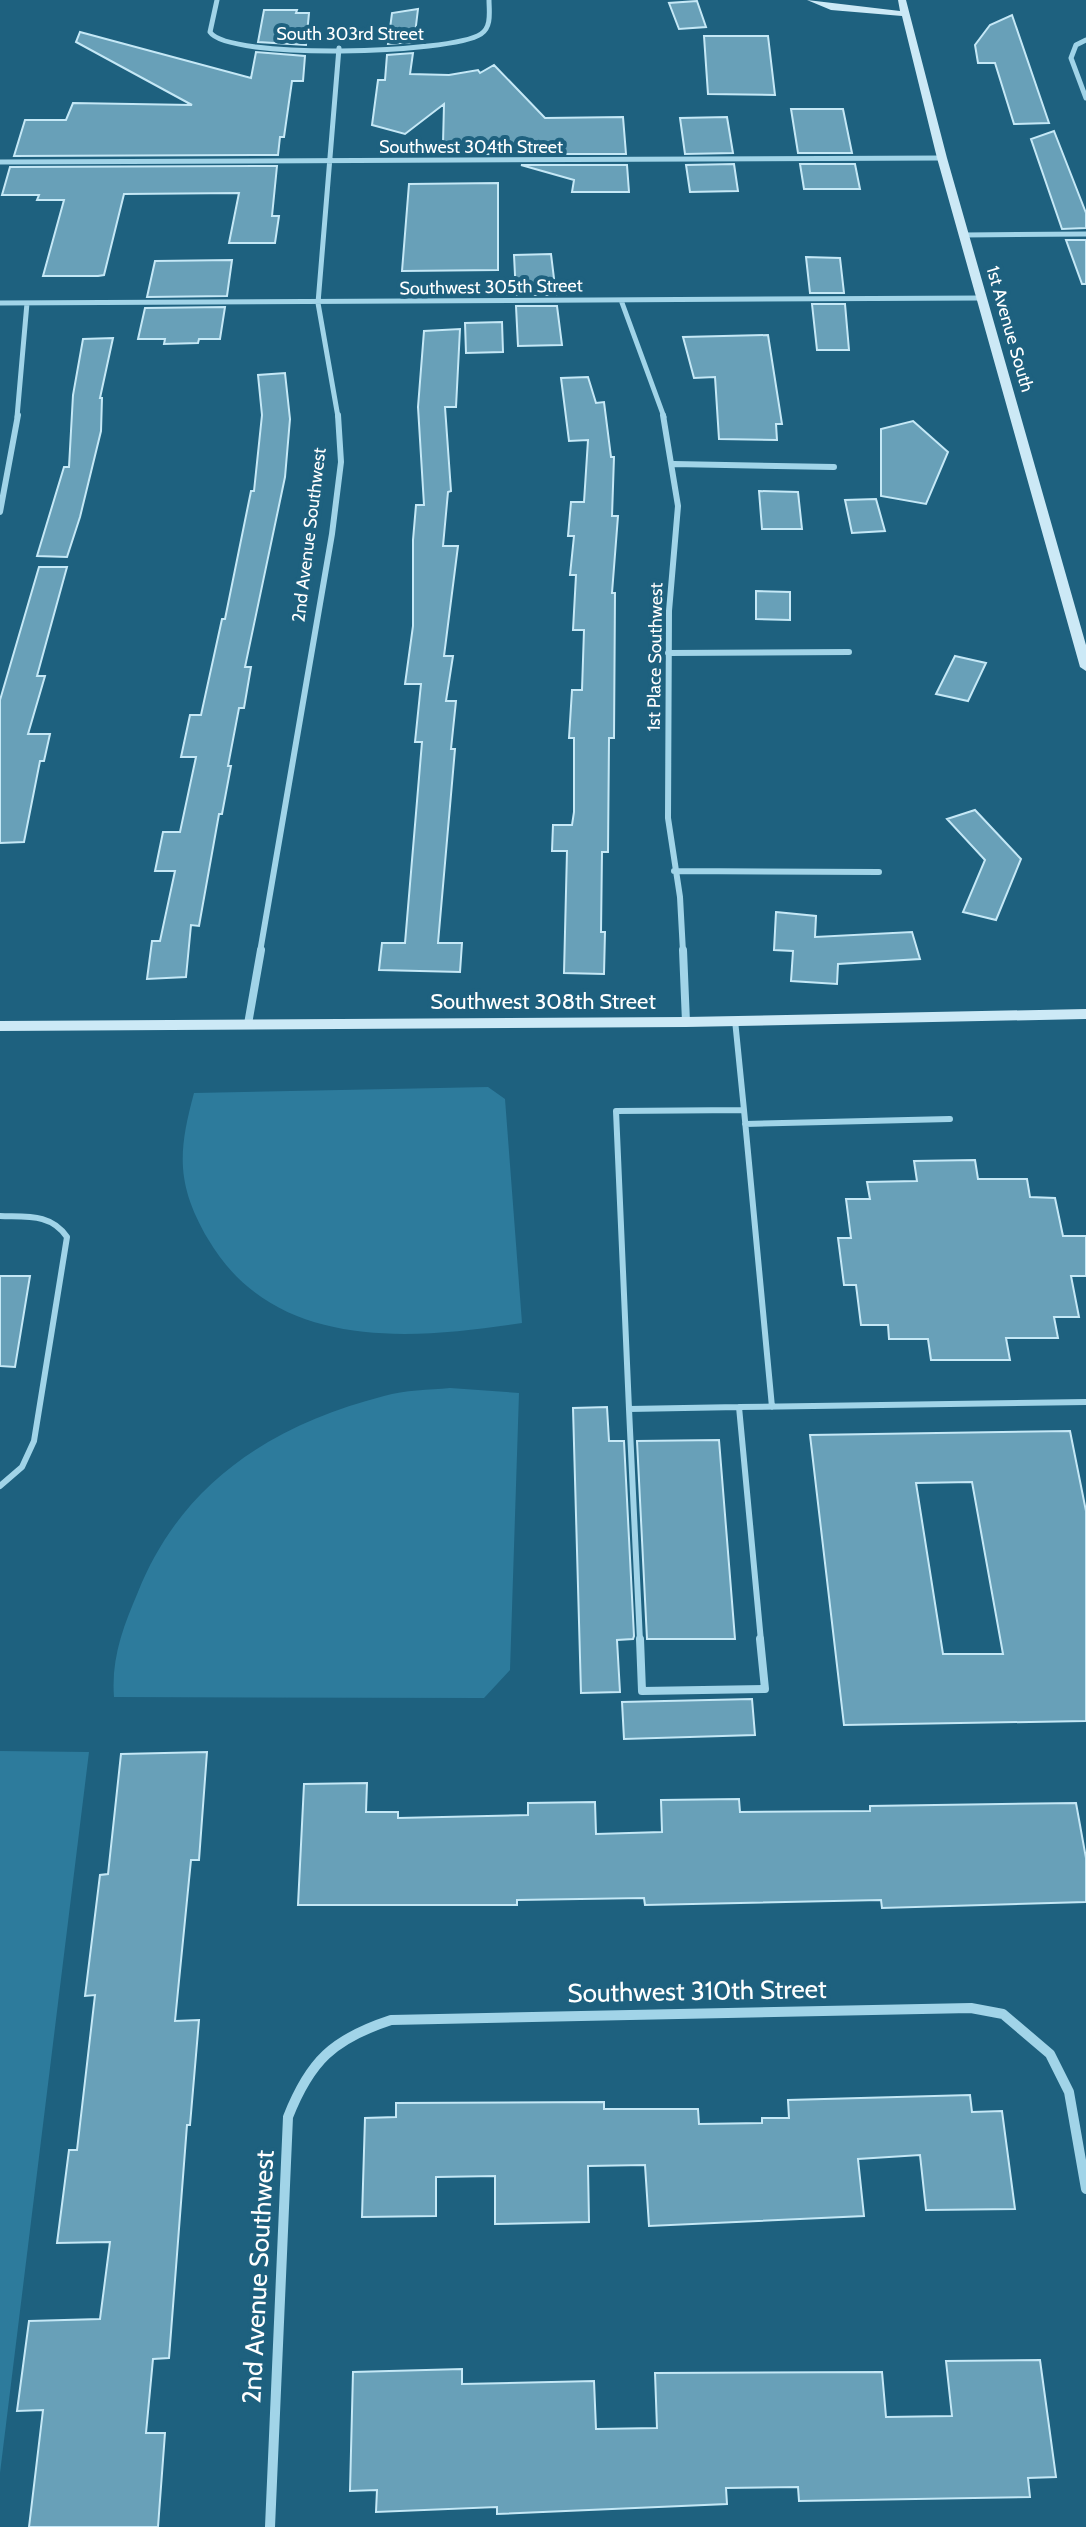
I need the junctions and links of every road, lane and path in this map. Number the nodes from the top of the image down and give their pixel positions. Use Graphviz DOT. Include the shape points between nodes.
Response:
graph roads {
  1 [pos="217,0"];
  2 [pos="489,0"];
  3 [pos="811,0"];
  4 [pos="902,0"];
  5 [pos="906,14"];
  6 [pos="1086,40"];
  7 [pos="339,48"];
  8 [pos="1086,98"];
  9 [pos="942,158"];
  10 [pos="0,162"];
  11 [pos="329,162"];
  12 [pos="1086,234"];
  13 [pos="964,235"];
  14 [pos="983,298"];
  15 [pos="621,300"];
  16 [pos="0,303"];
  17 [pos="27,303"];
  18 [pos="318,303"];
  19 [pos="674,464"];
  20 [pos="834,467"];
  21 [pos="0,512"];
  22 [pos="849,652"];
  23 [pos="668,653"];
  24 [pos="1086,667"];
  25 [pos="674,871"];
  26 [pos="879,872"];
  27 [pos="1086,1014"];
  28 [pos="735,1020"];
  29 [pos="686,1022"];
  30 [pos="248,1024"];
  31 [pos="0,1026"];
  32 [pos="744,1110"];
  33 [pos="950,1119"];
  34 [pos="745,1124"];
  35 [pos="0,1216"];
  36 [pos="1086,1402"];
  37 [pos="739,1407"];
  38 [pos="772,1407"];
  39 [pos="629,1409"];
  40 [pos="0,1486"];
  41 [pos="334,2043"];
  42 [pos="1086,2189"];
  43 [pos="270,2527"];
  1 -- 7 [label="street, South 303rd Street" via="210,32 221,41 255,48"];
  2 -- 7 [label="street, South 303rd Street" via="489,25 470,41 444,47"];
  3 -- 5 [label="main road" via="831,7"];
  4 -- 5 [label="main road, 1st Avenue South"];
  5 -- 9 [label="main road, 1st Avenue South"];
  6 -- 8 [label="street" via="1076,45 1071,58"];
  7 -- 11 [label="street, 2nd Avenue Southwest"];
  9 -- 11 [label="street, Southwest 304th Street"];
  9 -- 13 [label="main road, 1st Avenue South"];
  10 -- 11 [label="street, Southwest 304th Street"];
  11 -- 18 [label="street, 2nd Avenue Southwest"];
  12 -- 13 [label="street"];
  13 -- 14 [label="main road, 1st Avenue South"];
  14 -- 15 [label="street, Southwest 305th Street"];
  14 -- 24 [label="main road, 1st Avenue South"];
  15 -- 18 [label="street, Southwest 305th Street"];
  15 -- 19 [label="street, 1st Place Southwest" via="652,380"];
  16 -- 17 [label="street, Southwest 305th Street"];
  17 -- 18 [label="street, Southwest 305th Street"];
  17 -- 21 [label="street" via="22,399"];
  18 -- 30 [label="street, 2nd Avenue Southwest" via="337,398 341,462"];
  19 -- 20 [label="street"];
  19 -- 23 [label="street, 1st Place Southwest" via="678,506"];
  22 -- 23 [label="street"];
  23 -- 25 [label="street, 1st Place Southwest" via="668,818"];
  25 -- 26 [label="street"];
  25 -- 29 [label="street, 1st Place Southwest"];
  27 -- 28 [label="main road, Southwest 308th Street"];
  28 -- 29 [label="main road, Southwest 308th Street"];
  28 -- 32 [label="lane"];
  29 -- 30 [label="main road, Southwest 308th Street"];
  30 -- 31 [label="main road, Southwest 308th Street"];
  32 -- 34 [label="lane"];
  32 -- 39 [label="lane" via="616,1111"];
  33 -- 34 [label="lane"];
  34 -- 38 [label="lane"];
  35 -- 40 [label="lane" via="52,1220 67,1237 34,1441 21,1469"];
  36 -- 38 [label="lane"];
  37 -- 38 [label="lane"];
  37 -- 39 [label="lane"];
  37 -- 39 [label="lane" via="765,1689 642,1691"];
  41 -- 42 [label="street, Southwest 310th Street" via="391,2020 971,2008 1003,2014 1050,2054 1069,2092"];
  41 -- 43 [label="street, 2nd Avenue Southwest" via="297,2092 288,2117"];
}
